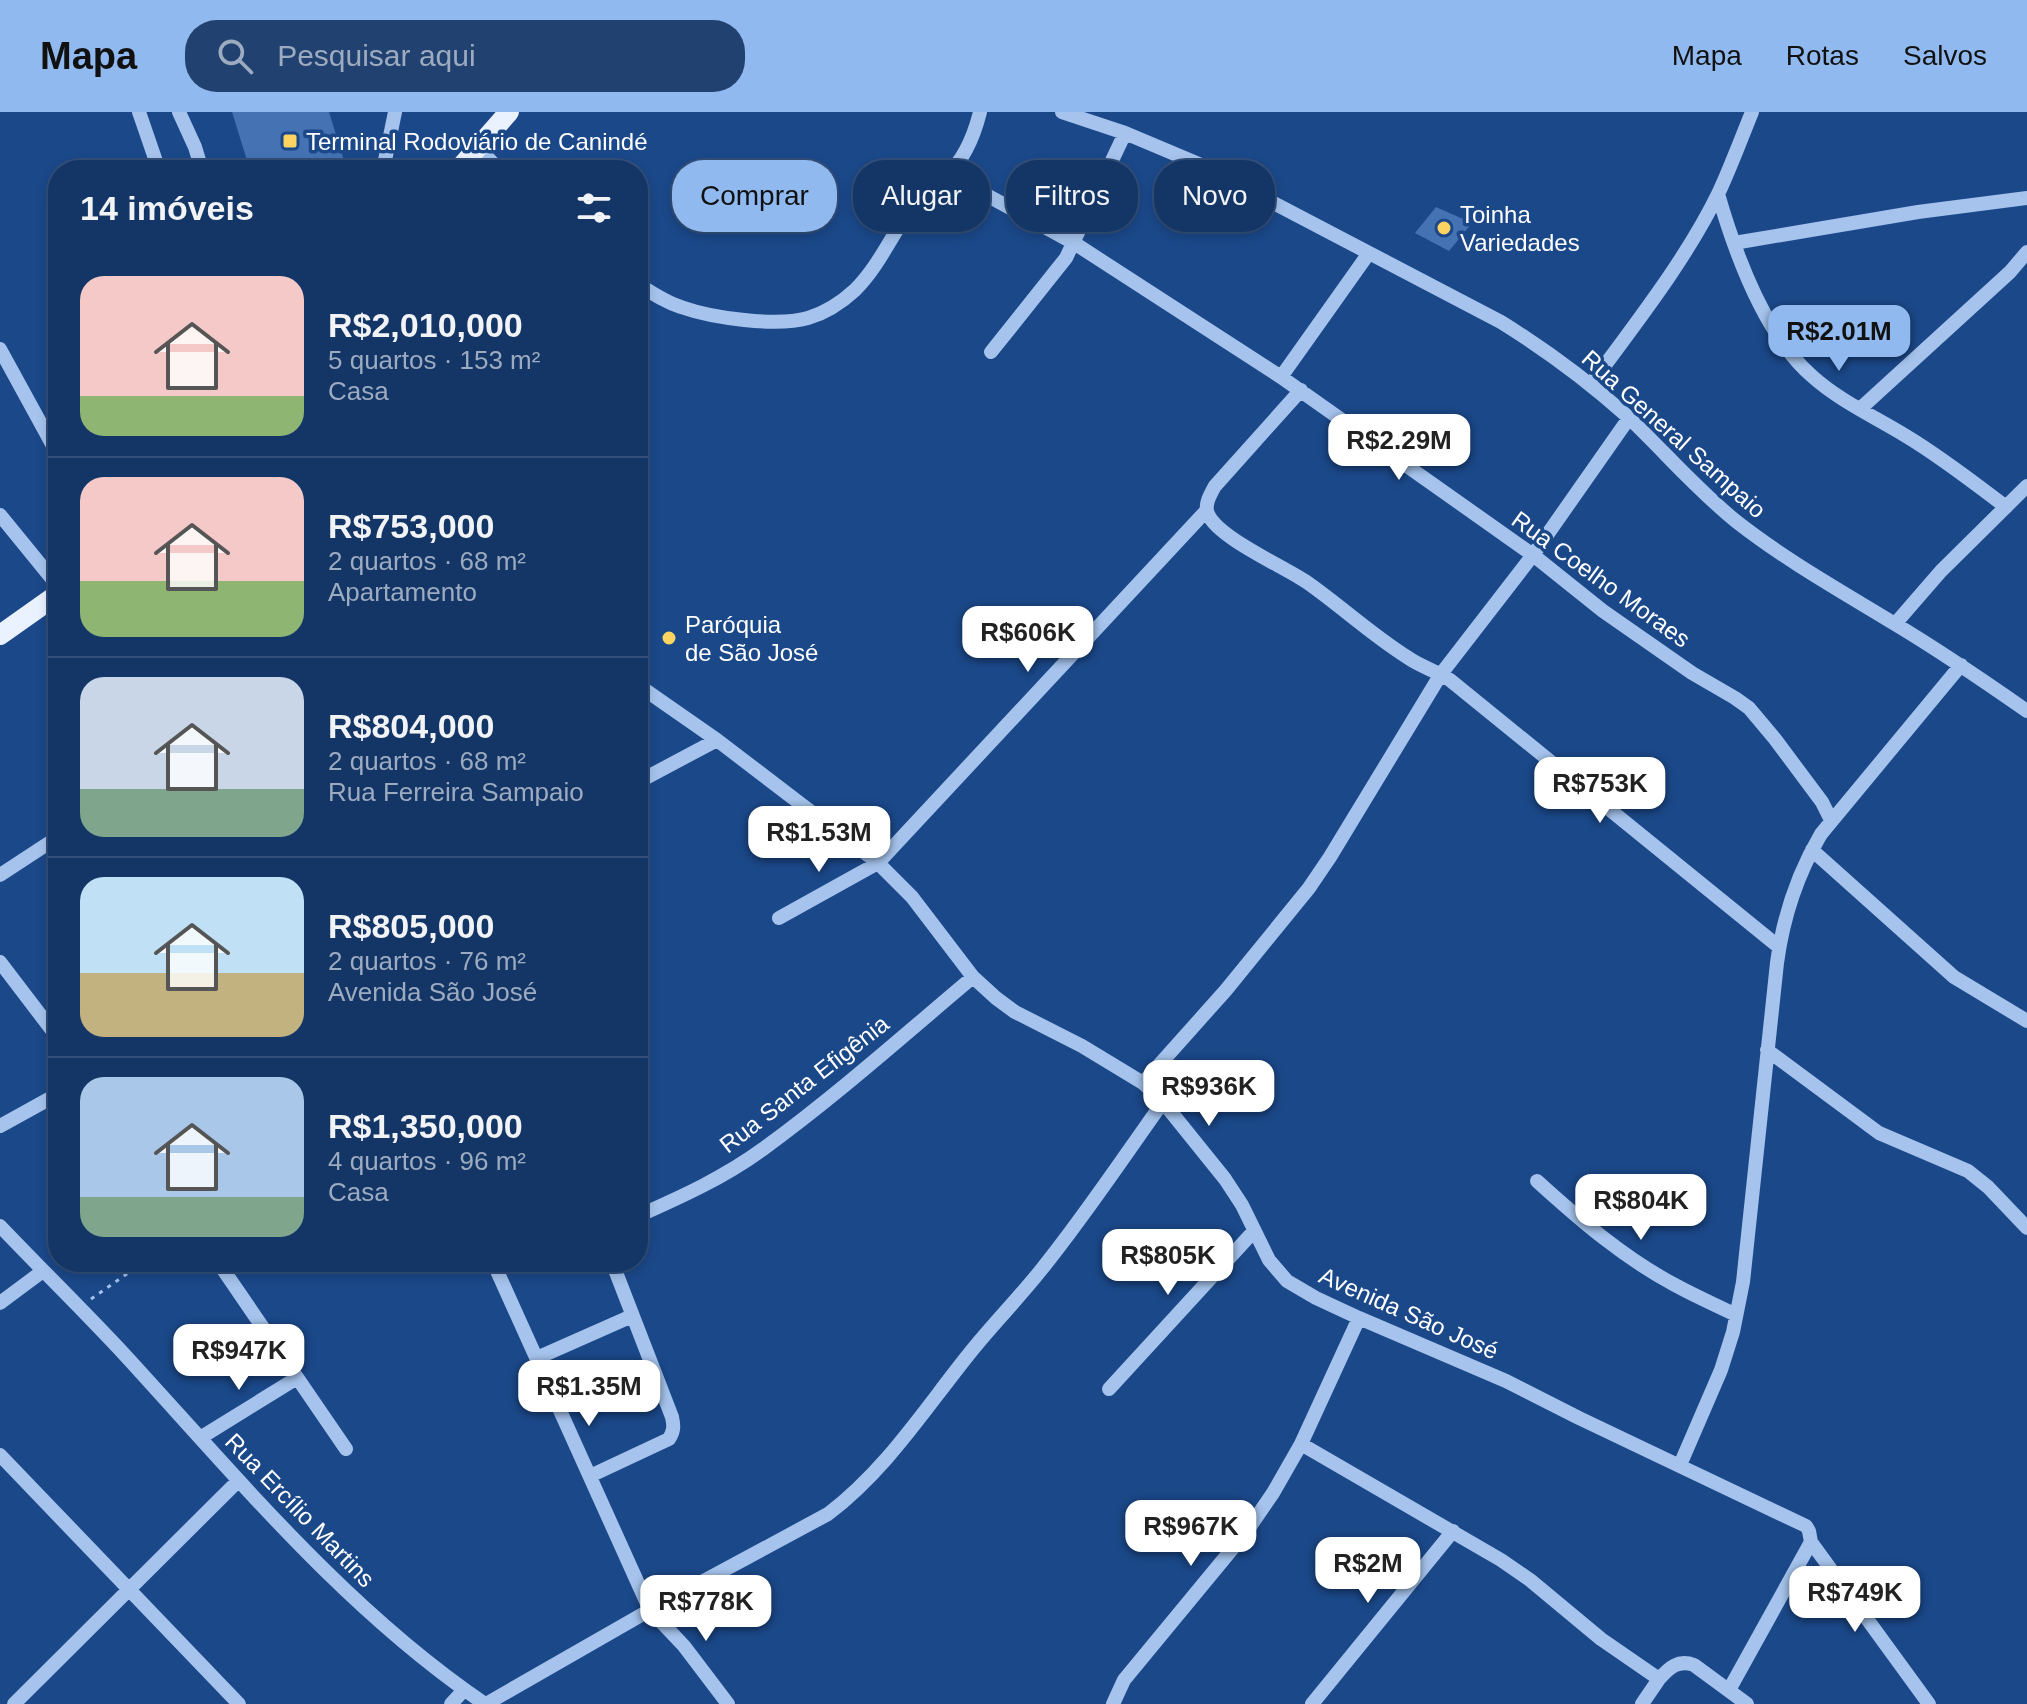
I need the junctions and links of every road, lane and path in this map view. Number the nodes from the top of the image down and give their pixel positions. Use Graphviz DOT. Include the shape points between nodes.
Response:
graph roads {
  1 [pos="139,112"];
  2 [pos="179,112"];
  3 [pos="395,112"];
  4 [pos="509,112"];
  5 [pos="980,112"];
  6 [pos="1062,112"];
  7 [pos="1752,112"];
  8 [pos="1125,133"];
  9 [pos="478,147"];
  10 [pos="156,160"];
  11 [pos="199,160"];
  12 [pos="385,160"];
  13 [pos="467,160"];
  14 [pos="490,160"];
  15 [pos="959,160"];
  16 [pos="1718,194"];
  17 [pos="990,197"];
  18 [pos="2027,198"];
  19 [pos="897,232"];
  20 [pos="1074,243"];
  21 [pos="1734,243"];
  22 [pos="2027,252"];
  23 [pos="1369,253"];
  24 [pos="648,291"];
  25 [pos="0,349"];
  26 [pos="991,352"];
  27 [pos="1281,377"];
  28 [pos="1591,384"];
  29 [pos="1301,390"];
  30 [pos="1861,408"];
  31 [pos="1629,418"];
  32 [pos="48,437"];
  33 [pos="2027,486"];
  34 [pos="2006,507"];
  35 [pos="1206,511"];
  36 [pos="0,515"];
  37 [pos="1533,555"];
  38 [pos="48,574"];
  39 [pos="48,601"];
  40 [pos="1895,624"];
  41 [pos="0,635"];
  42 [pos="1961,665"];
  43 [pos="1441,674"];
  44 [pos="648,692"];
  45 [pos="2027,711"];
  46 [pos="717,740"];
  47 [pos="648,777"];
  48 [pos="1831,820"];
  49 [pos="48,844"];
  50 [pos="1812,850"];
  51 [pos="878,863"];
  52 [pos="0,875"];
  53 [pos="779,918"];
  54 [pos="1779,947"];
  55 [pos="0,962"];
  56 [pos="973,977"];
  57 [pos="2027,1021"];
  58 [pos="48,1025"];
  59 [pos="1767,1050"];
  60 [pos="1143,1083"];
  61 [pos="48,1100"];
  62 [pos="1163,1102"];
  63 [pos="0,1126"];
  64 [pos="1537,1181"];
  65 [pos="648,1212"];
  66 [pos="0,1226"];
  67 [pos="2027,1228"];
  68 [pos="1254,1231"];
  69 [pos="43,1271"];
  70 [pos="130,1272"];
  71 [pos="225,1272"];
  72 [pos="498,1272"];
  73 [pos="616,1272"];
  74 [pos="0,1303"];
  75 [pos="79,1307"];
  76 [pos="1736,1315"];
  77 [pos="632,1316"];
  78 [pos="1359,1318"];
  79 [pos="537,1358"];
  80 [pos="297,1378"];
  81 [pos="1109,1389"];
  82 [pos="200,1438"];
  83 [pos="1301,1444"];
  84 [pos="346,1449"];
  85 [pos="0,1455"];
  86 [pos="1680,1465"];
  87 [pos="590,1476"];
  88 [pos="238,1481"];
  89 [pos="1453,1531"];
  90 [pos="1811,1542"];
  91 [pos="129,1590"];
  92 [pos="650,1610"];
  93 [pos="1659,1679"];
  94 [pos="464,1690"];
  95 [pos="1729,1690"];
  96 [pos="14,1704"];
  97 [pos="239,1704"];
  98 [pos="451,1704"];
  99 [pos="486,1704"];
  100 [pos="728,1704"];
  101 [pos="1113,1704"];
  102 [pos="1312,1704"];
  103 [pos="1642,1704"];
  104 [pos="1747,1704"];
  105 [pos="1929,1704"];
  1 -- 10 [label="street"];
  2 -- 11 [label="street"];
  3 -- 12 [label="street"];
  4 -- 9 [label="main road"];
  5 -- 15 [label="street"];
  6 -- 8 [label="street, Rua General Sampaio"];
  7 -- 16 [label="street"];
  8 -- 20 [label="street"];
  8 -- 23 [label="street, Rua General Sampaio" via="1201,165"];
  9 -- 13 [label="main road"];
  9 -- 14 [label="street"];
  16 -- 21 [label="street"];
  16 -- 28 [label="street" via="1653,299"];
  17 -- 20 [label="street, Rua Coelho Moraes"];
  18 -- 21 [label="street"];
  19 -- 24 [label="street" via="853,292 809,318 781,322 705,313"];
  20 -- 26 [label="street"];
  20 -- 27 [label="street, Rua Coelho Moraes"];
  21 -- 30 [label="street" via="1780,339 1812,377"];
  22 -- 30 [label="street"];
  23 -- 27 [label="street"];
  23 -- 28 [label="street, Rua General Sampaio" via="1501,322"];
  25 -- 32 [label="street"];
  27 -- 29 [label="street, Rua Coelho Moraes"];
  28 -- 31 [label="street, Rua General Sampaio"];
  29 -- 35 [label="street" via="1215,486"];
  29 -- 37 [label="street, Rua Coelho Moraes"];
  30 -- 34 [label="street"];
  31 -- 37 [label="street"];
  31 -- 40 [label="street, Rua General Sampaio" via="1734,520 1787,559"];
  33 -- 34 [label="street"];
  34 -- 40 [label="street"];
  35 -- 43 [label="street" via="1226,534 1308,583 1411,660"];
  35 -- 51 [label="street"];
  36 -- 38 [label="street"];
  37 -- 43 [label="street"];
  37 -- 48 [label="street, Rua Coelho Moraes" via="1603,611 1749,708"];
  39 -- 41 [label="main road"];
  40 -- 42 [label="street, Rua General Sampaio"];
  42 -- 45 [label="street, Rua General Sampaio"];
  42 -- 48 [label="street"];
  43 -- 54 [label="street"];
  43 -- 60 [label="street" via="1309,888"];
  44 -- 46 [label="street, Avenida São José"];
  46 -- 47 [label="street"];
  46 -- 51 [label="street, Avenida São José"];
  48 -- 50 [label="street"];
  49 -- 52 [label="street"];
  50 -- 54 [label="street"];
  50 -- 57 [label="street" via="1954,977"];
  51 -- 53 [label="street"];
  51 -- 56 [label="street, Avenida São José" via="912,897"];
  54 -- 59 [label="street"];
  55 -- 58 [label="street"];
  56 -- 60 [label="street, Avenida São José" via="1015,1012"];
  56 -- 65 [label="street, Rua Santa Efigênia" via="762,1150"];
  59 -- 67 [label="street" via="1879,1133 1968,1171"];
  59 -- 76 [label="street"];
  60 -- 62 [label="street, Avenida São José"];
  61 -- 63 [label="street"];
  62 -- 68 [label="street, Avenida São José" via="1225,1179"];
  62 -- 92 [label="street" via="1056,1251 864,1484 828,1514"];
  64 -- 76 [label="street" via="1637,1262"];
  66 -- 69 [label="street, Rua Ercílio Martins"];
  68 -- 78 [label="street, Avenida São José" via="1287,1281"];
  68 -- 81 [label="street"];
  69 -- 74 [label="street"];
  69 -- 75 [label="street, Rua Ercílio Martins"];
  70 -- 75 [label="path"];
  71 -- 80 [label="street"];
  72 -- 79 [label="street"];
  73 -- 77 [label="street"];
  75 -- 82 [label="street, Rua Ercílio Martins"];
  76 -- 86 [label="street" via="1721,1370"];
  77 -- 79 [label="street"];
  77 -- 87 [label="street" via="672,1417 673,1433"];
  78 -- 83 [label="street"];
  78 -- 86 [label="street, Avenida São José"];
  79 -- 87 [label="street"];
  80 -- 82 [label="street"];
  80 -- 84 [label="street"];
  82 -- 88 [label="street, Rua Ercílio Martins"];
  83 -- 89 [label="street"];
  83 -- 101 [label="street" via="1247,1531 1124,1680"];
  85 -- 91 [label="street"];
  86 -- 90 [label="street, Avenida São José" via="1802,1523"];
  87 -- 92 [label="street"];
  88 -- 91 [label="street"];
  88 -- 94 [label="street, Rua Ercílio Martins" via="344,1590"];
  89 -- 93 [label="street" via="1521,1573"];
  89 -- 102 [label="street"];
  90 -- 95 [label="street"];
  90 -- 105 [label="street"];
  91 -- 96 [label="street"];
  91 -- 97 [label="street"];
  92 -- 99 [label="street"];
  92 -- 100 [label="street"];
  93 -- 95 [label="street" via="1678,1662 1687,1662"];
  93 -- 103 [label="street"];
  94 -- 98 [label="street"];
  94 -- 99 [label="street, Rua Ercílio Martins"];
  95 -- 104 [label="street"];
}
